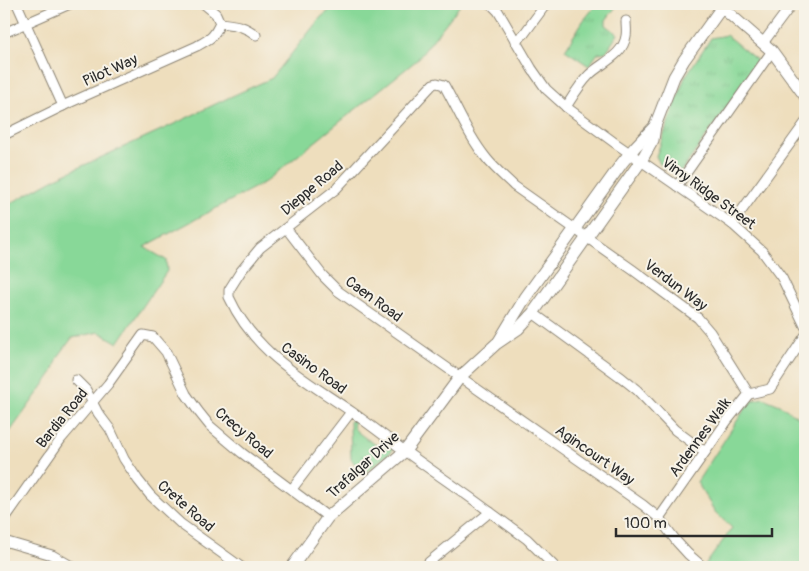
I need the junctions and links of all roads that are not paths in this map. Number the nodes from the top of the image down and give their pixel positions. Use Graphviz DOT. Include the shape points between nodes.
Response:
graph roads {
  1 [pos="17,4"];
  2 [pos="70,4"];
  3 [pos="204,4"];
  4 [pos="491,4"];
  5 [pos="546,4"];
  6 [pos="792,4"];
  7 [pos="720,6"];
  8 [pos="626,20"];
  9 [pos="26,23"];
  10 [pos="220,23"];
  11 [pos="4,33"];
  12 [pos="256,35"];
  13 [pos="515,41"];
  14 [pos="763,43"];
  15 [pos="772,51"];
  16 [pos="433,84"];
  17 [pos="805,96"];
  18 [pos="63,106"];
  19 [pos="566,107"];
  20 [pos="805,123"];
  21 [pos="656,126"];
  22 [pos="4,135"];
  23 [pos="630,153"];
  24 [pos="641,161"];
  25 [pos="677,186"];
  26 [pos="732,224"];
  27 [pos="286,228"];
  28 [pos="575,229"];
  29 [pos="587,237"];
  30 [pos="229,290"];
  31 [pos="533,313"];
  32 [pos="805,326"];
  33 [pos="143,334"];
  34 [pos="805,336"];
  35 [pos="496,344"];
  36 [pos="460,377"];
  37 [pos="76,380"];
  38 [pos="749,394"];
  39 [pos="92,402"];
  40 [pos="352,412"];
  41 [pos="405,451"];
  42 [pos="705,452"];
  43 [pos="292,489"];
  44 [pos="490,512"];
  45 [pos="328,517"];
  46 [pos="659,518"];
  47 [pos="4,520"];
  48 [pos="4,541"];
  49 [pos="73,567"];
  50 [pos="241,567"];
  51 [pos="292,567"];
  52 [pos="425,567"];
  53 [pos="555,567"];
  54 [pos="703,567"];
  1 -- 9 [label="street"];
  2 -- 9 [label="street"];
  3 -- 10 [label="street" via="216,14"];
  4 -- 13 [label="street, Vimy Ridge Street"];
  5 -- 13 [label="street"];
  6 -- 14 [label="street"];
  7 -- 14 [label="street"];
  7 -- 21 [label="street, Trafalgar Drive" via="674,77"];
  8 -- 19 [label="street" via="626,37 618,51 587,77"];
  9 -- 11 [label="street"];
  9 -- 18 [label="street"];
  10 -- 12 [label="street" via="240,25"];
  10 -- 18 [label="street, Pilot Way" via="216,34 197,46"];
  13 -- 19 [label="street, Vimy Ridge Street" via="546,89"];
  14 -- 15 [label="street"];
  15 -- 17 [label="street"];
  15 -- 25 [label="street"];
  16 -- 27 [label="street, Dieppe Road" via="346,181"];
  16 -- 28 [label="street, Verdun Way" via="444,85 472,137 501,174"];
  18 -- 22 [label="street, Pilot Way"];
  19 -- 23 [label="street, Vimy Ridge Street"];
  20 -- 26 [label="street"];
  21 -- 23 [label="street, Trafalgar Drive"];
  21 -- 24 [label="street, Trafalgar Drive"];
  23 -- 24 [label="street, Vimy Ridge Street"];
  23 -- 28 [label="street, Trafalgar Drive"];
  24 -- 25 [label="street, Vimy Ridge Street"];
  24 -- 29 [label="street, Trafalgar Drive"];
  25 -- 26 [label="street, Vimy Ridge Street"];
  26 -- 32 [label="street, Vimy Ridge Street" via="762,251 782,278"];
  27 -- 30 [label="street, Dieppe Road" via="254,254"];
  27 -- 36 [label="street, Caen Road" via="338,291"];
  28 -- 29 [label="street, Verdun Way"];
  28 -- 35 [label="street, Trafalgar Drive"];
  29 -- 31 [label="street, Trafalgar Drive"];
  29 -- 38 [label="street, Verdun Way" via="698,318"];
  30 -- 40 [label="street, Casino Road" via="231,303 252,335 274,358"];
  31 -- 35 [label="street, Trafalgar Drive" via="518,329"];
  31 -- 42 [label="street" via="637,390 675,430"];
  33 -- 39 [label="street, Bardia Road"];
  33 -- 43 [label="street, Crecy Road" via="153,337 166,352 186,394 210,426"];
  34 -- 38 [label="street, Ardennes Walk" via="770,389"];
  35 -- 36 [label="street, Trafalgar Drive"];
  36 -- 41 [label="street, Trafalgar Drive"];
  36 -- 46 [label="street, Agincourt Way"];
  37 -- 39 [label="street, Crete Road"];
  38 -- 42 [label="street, Ardennes Walk"];
  39 -- 47 [label="street, Bardia Road" via="61,439"];
  39 -- 50 [label="street, Crete Road" via="124,459 150,495 181,524"];
  40 -- 41 [label="street, Casino Road"];
  40 -- 43 [label="street"];
  41 -- 44 [label="street, Casino Road"];
  41 -- 45 [label="street, Trafalgar Drive"];
  42 -- 46 [label="street, Ardennes Walk"];
  43 -- 45 [label="street, Crecy Road"];
  44 -- 52 [label="street"];
  44 -- 53 [label="street, Casino Road" via="526,539"];
  45 -- 51 [label="street, Trafalgar Drive"];
  46 -- 54 [label="street, Agincourt Way"];
  48 -- 49 [label="street" via="52,554"];
}
